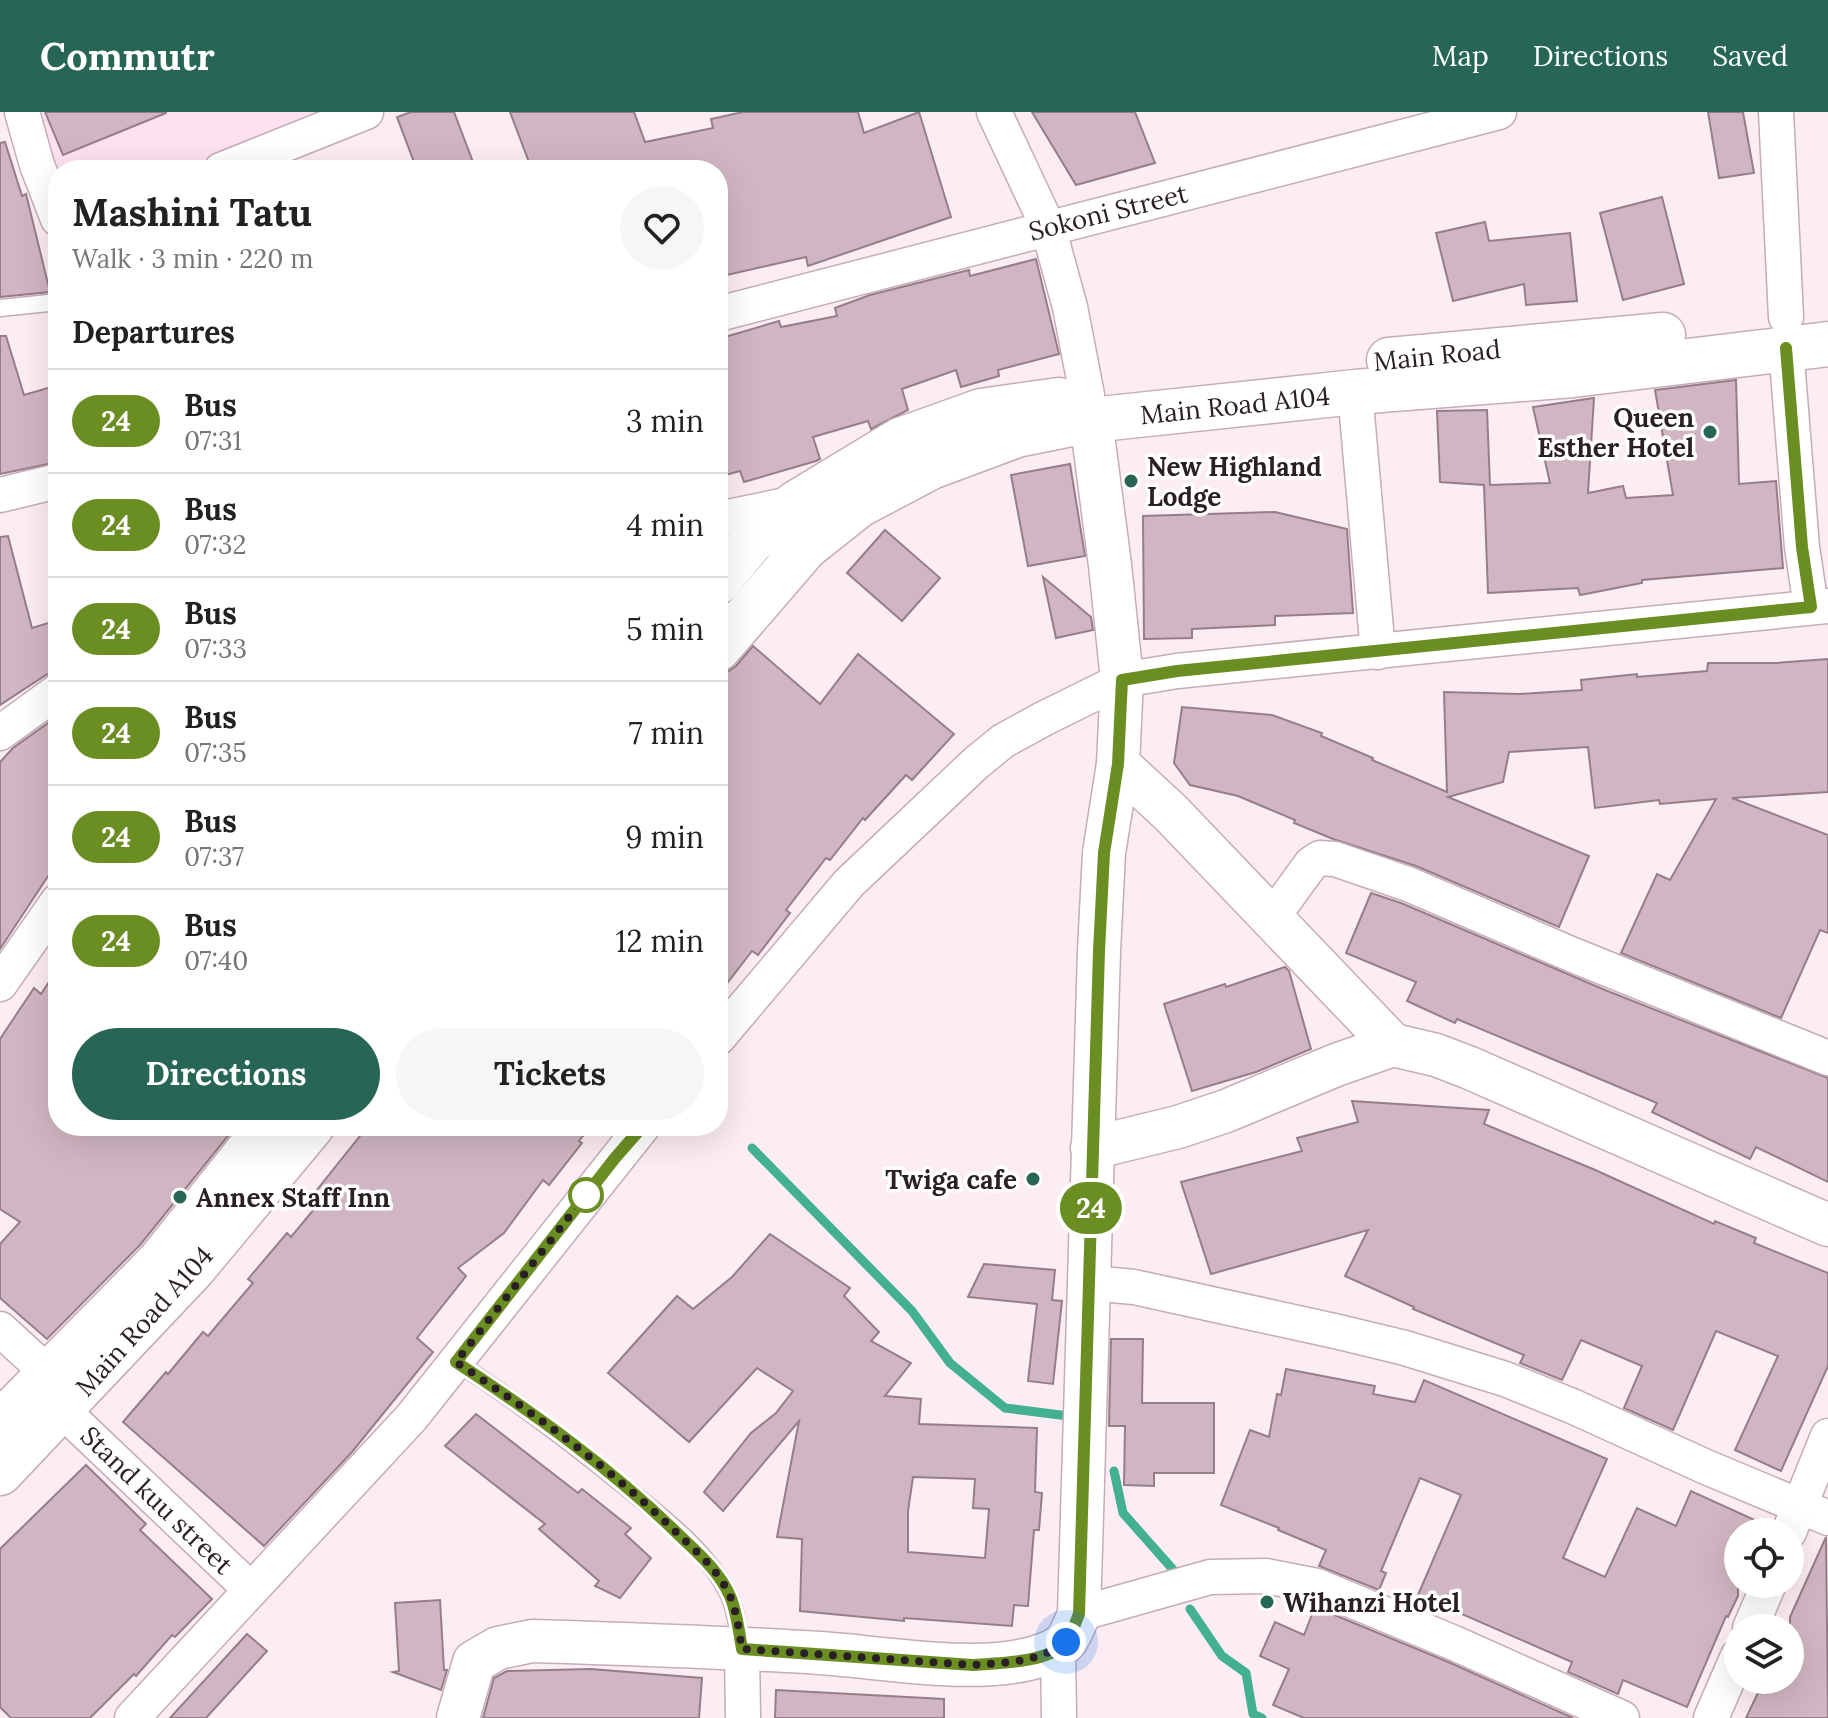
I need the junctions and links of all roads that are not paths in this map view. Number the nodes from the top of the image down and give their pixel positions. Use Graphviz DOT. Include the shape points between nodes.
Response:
graph roads {
  1 [pos="22,112"];
  2 [pos="366,112"];
  3 [pos="994,112"];
  4 [pos="1499,112"];
  5 [pos="1776,112"];
  6 [pos="246,160"];
  7 [pos="48,193"];
  8 [pos="1048,227"];
  9 [pos="48,303"];
  10 [pos="0,308"];
  11 [pos="728,311"];
  12 [pos="1807,330"];
  13 [pos="1355,392"];
  14 [pos="1089,408"];
  15 [pos="48,483"];
  16 [pos="0,495"];
  17 [pos="728,519"];
  18 [pos="808,520"];
  19 [pos="728,570"];
  20 [pos="1820,606"];
  21 [pos="728,637"];
  22 [pos="1378,652"];
  23 [pos="1122,680"];
  24 [pos="48,698"];
  25 [pos="0,733"];
  26 [pos="1118,764"];
  27 [pos="48,915"];
  28 [pos="1271,919"];
  29 [pos="0,984"];
  30 [pos="728,1026"];
  31 [pos="1393,1045"];
  32 [pos="1828,1058"];
  33 [pos="260,1136"];
  34 [pos="304,1136"];
  35 [pos="634,1136"];
  36 [pos="1092,1148"];
  37 [pos="1828,1225"];
  38 [pos="1090,1283"];
  39 [pos="0,1329"];
  40 [pos="456,1362"];
  41 [pos="55,1391"];
  42 [pos="0,1423"];
  43 [pos="1828,1436"];
  44 [pos="0,1473"];
  45 [pos="1805,1518"];
  46 [pos="251,1590"];
  47 [pos="1068,1632"];
  48 [pos="742,1649"];
  49 [pos="1724,1688"];
  50 [pos="132,1718"];
  51 [pos="458,1718"];
  52 [pos="743,1718"];
  53 [pos="1059,1718"];
  54 [pos="1622,1718"];
  55 [pos="1711,1718"];
  1 -- 7 [label="street"];
  2 -- 6 [label="street"];
  3 -- 8 [label="street"];
  4 -- 8 [label="street, Sokoni Street"];
  5 -- 12 [label="street"];
  8 -- 11 [label="street, Sokoni Street"];
  8 -- 14 [label="street"];
  9 -- 10 [label="lane"];
  12 -- 13 [label="highway, Main Road A104" via="1573,375"];
  12 -- 14 [label="highway, Main Road" via="1649,337 1249,374"];
  12 -- 20 [label="street" via="1802,547"];
  13 -- 14 [label="highway, Main Road A104"];
  13 -- 22 [label="street"];
  14 -- 18 [label="highway, Main Road A104" via="931,467 859,505"];
  14 -- 23 [label="street"];
  15 -- 16 [label="street"];
  17 -- 18 [label="street"];
  18 -- 19 [label="highway" via="751,542"];
  18 -- 21 [label="highway, Main Road A104" via="806,547"];
  20 -- 22 [label="street"];
  22 -- 23 [label="street"];
  23 -- 26 [label="street"];
  23 -- 30 [label="street" via="1003,741 976,763 849,883"];
  24 -- 25 [label="street"];
  26 -- 28 [label="street"];
  26 -- 36 [label="street" via="1104,853"];
  27 -- 29 [label="street"];
  28 -- 31 [label="street"];
  28 -- 32 [label="street" via="1311,864 1320,858 1335,859 1408,884"];
  31 -- 36 [label="street" via="1226,1111"];
  31 -- 37 [label="street" via="1470,1068"];
  33 -- 41 [label="highway"];
  34 -- 41 [label="highway, Main Road A104" via="193,1269"];
  35 -- 40 [label="street"];
  36 -- 38 [label="street"];
  38 -- 45 [label="street" via="1134,1287 1339,1332 1476,1370 1572,1406"];
  38 -- 47 [label="street"];
  39 -- 41 [label="street, Stand kuu street"];
  40 -- 46 [label="street"];
  40 -- 48 [label="lane" via="581,1450 709,1563 730,1595"];
  41 -- 42 [label="highway"];
  41 -- 44 [label="highway, Main Road A104"];
  41 -- 46 [label="street, Stand kuu street"];
  43 -- 45 [label="street"];
  46 -- 50 [label="street"];
  47 -- 48 [label="street" via="1043,1656 973,1665"];
  47 -- 53 [label="street"];
  47 -- 54 [label="street" via="1210,1577 1266,1576 1317,1586"];
  48 -- 51 [label="street" via="532,1641 498,1648 474,1662"];
  48 -- 52 [label="street"];
  49 -- 55 [label="street"];
}
